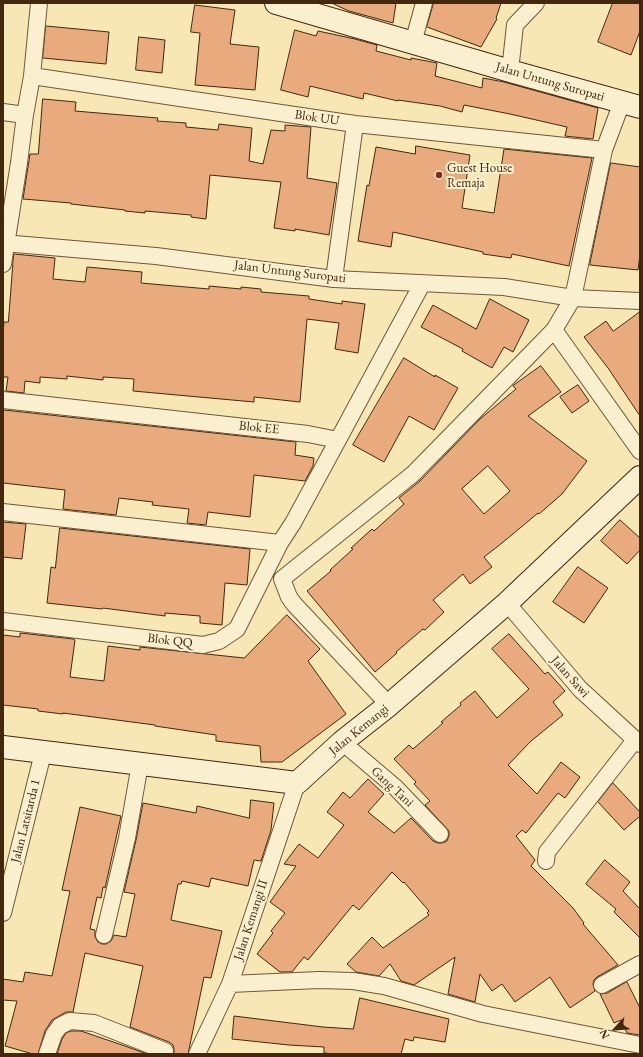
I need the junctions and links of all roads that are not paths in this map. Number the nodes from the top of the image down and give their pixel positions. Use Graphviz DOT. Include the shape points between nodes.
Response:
graph roads {
  1 [pos="39,3"];
  2 [pos="276,3"];
  3 [pos="424,3"];
  4 [pos="536,3"];
  5 [pos="413,43"];
  6 [pos="510,71"];
  7 [pos="32,76"];
  8 [pos="631,105"];
  9 [pos="3,112"];
  10 [pos="25,115"];
  11 [pos="355,124"];
  12 [pos="604,150"];
  13 [pos="5,243"];
  14 [pos="3,264"];
  15 [pos="334,279"];
  16 [pos="422,284"];
  17 [pos="573,298"];
  18 [pos="640,302"];
  19 [pos="554,330"];
  20 [pos="3,400"];
  21 [pos="338,440"];
  22 [pos="640,451"];
  23 [pos="640,477"];
  24 [pos="3,512"];
  25 [pos="280,543"];
  26 [pos="282,579"];
  27 [pos="507,603"];
  28 [pos="3,621"];
  29 [pos="389,705"];
  30 [pos="342,742"];
  31 [pos="638,742"];
  32 [pos="3,747"];
  33 [pos="43,753"];
  34 [pos="140,764"];
  35 [pos="297,783"];
  36 [pos="440,834"];
  37 [pos="546,861"];
  38 [pos="3,912"];
  39 [pos="104,935"];
  40 [pos="640,964"];
  41 [pos="230,984"];
  42 [pos="602,985"];
  43 [pos="640,1045"];
  44 [pos="166,1053"];
  45 [pos="47,1054"];
  46 [pos="197,1054"];
  1 -- 7 [label="street"];
  2 -- 5 [label="street, Jalan Untung Suropati"];
  3 -- 5 [label="street"];
  4 -- 6 [label="street" via="515,25"];
  5 -- 6 [label="street, Jalan Untung Suropati"];
  6 -- 8 [label="street, Jalan Untung Suropati"];
  7 -- 10 [label="street"];
  7 -- 11 [label="street, Blok UU"];
  8 -- 12 [label="street"];
  9 -- 10 [label="street"];
  10 -- 13 [label="street" via="20,163"];
  11 -- 12 [label="street, Blok UU"];
  11 -- 15 [label="street"];
  12 -- 17 [label="street"];
  13 -- 14 [label="street"];
  13 -- 15 [label="street, Jalan Untung Suropati" via="156,256"];
  15 -- 16 [label="street, Jalan Untung Suropati"];
  16 -- 17 [label="street, Jalan Untung Suropati" via="504,287"];
  16 -- 21 [label="street"];
  17 -- 18 [label="street, Jalan Untung Suropati"];
  17 -- 19 [label="street"];
  19 -- 22 [label="street"];
  19 -- 26 [label="street" via="413,474"];
  20 -- 21 [label="street, Blok EE" via="308,434"];
  21 -- 25 [label="street, Blok QQ"];
  23 -- 27 [label="street, Jalan Kemangi"];
  24 -- 25 [label="street"];
  25 -- 26 [label="street"];
  25 -- 28 [label="street, Blok QQ" via="237,629 219,641 203,645"];
  26 -- 29 [label="street" via="294,604"];
  27 -- 29 [label="street, Jalan Kemangi"];
  27 -- 31 [label="street, Jalan Sawi" via="580,689"];
  29 -- 30 [label="street, Jalan Kemangi"];
  30 -- 35 [label="street, Jalan Kemangi"];
  30 -- 36 [label="street, Gang Tani" via="395,787"];
  31 -- 37 [label="street" via="547,852"];
  32 -- 33 [label="street"];
  33 -- 34 [label="street"];
  33 -- 38 [label="street, Jalan Latsitarda 1"];
  34 -- 35 [label="street"];
  34 -- 39 [label="street" via="127,838"];
  35 -- 41 [label="street, Jalan Kemangi II"];
  40 -- 42 [label="street"];
  41 -- 43 [label="street" via="319,980 384,986 483,1014"];
  41 -- 46 [label="street, Jalan Kemangi II"];
  44 -- 45 [label="street" via="94,1023 70,1021 60,1026 54,1034"];
}
